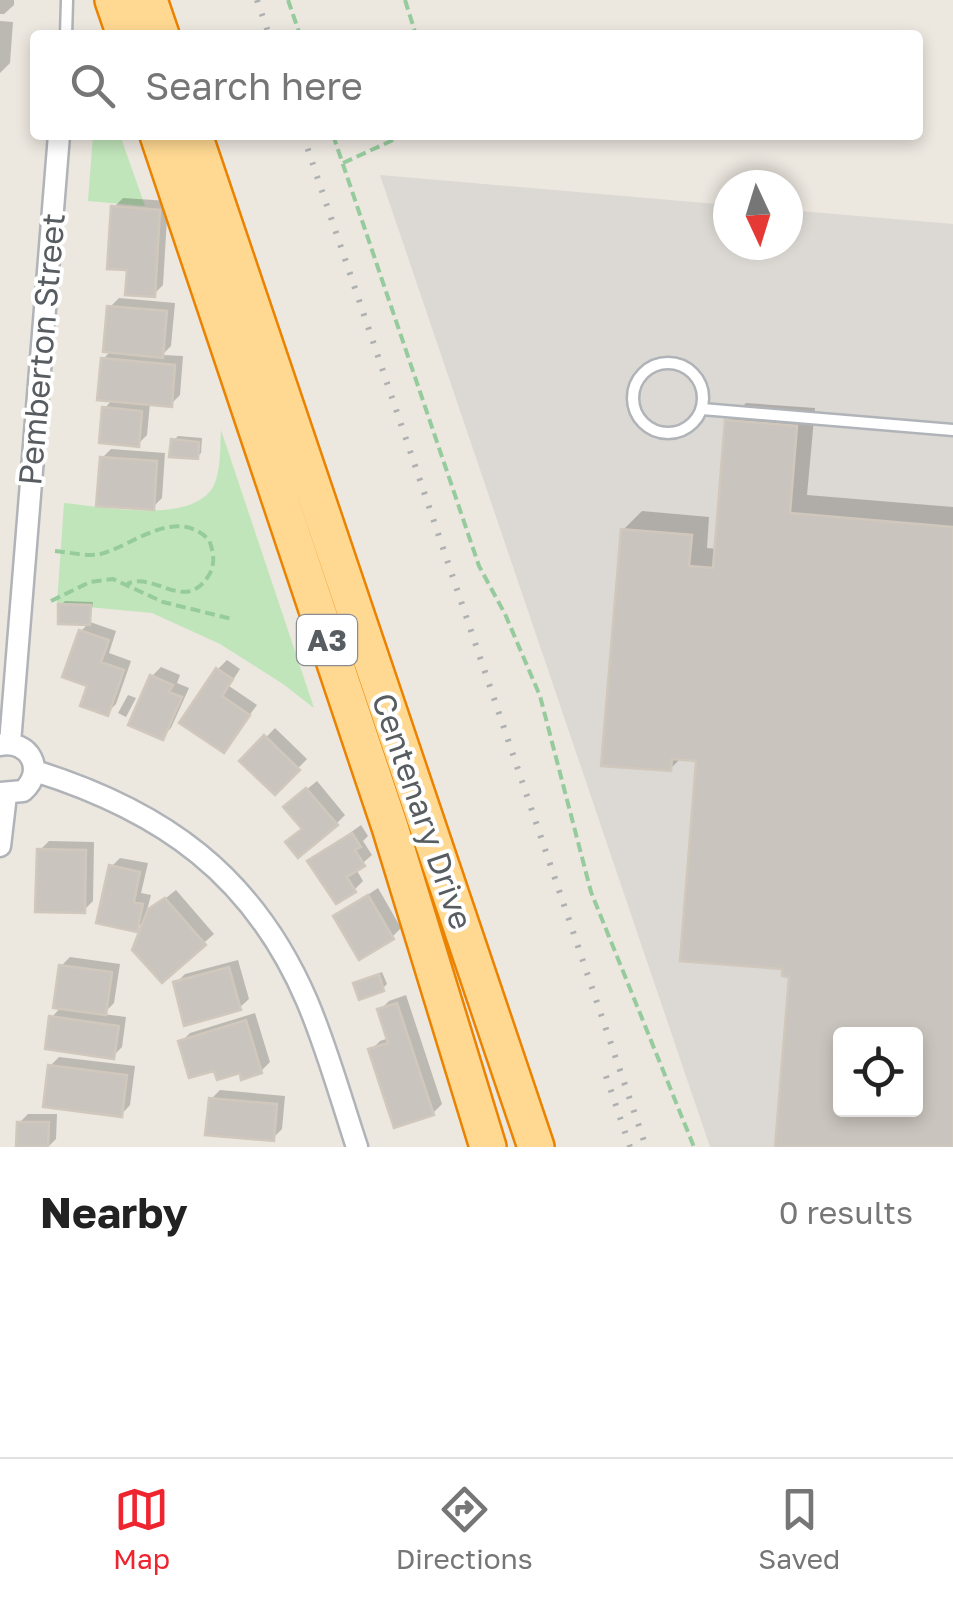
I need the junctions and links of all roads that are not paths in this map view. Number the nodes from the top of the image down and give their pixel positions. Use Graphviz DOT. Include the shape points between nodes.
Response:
graph roads {
  1 [pos="66,0"];
  2 [pos="113,0"];
  3 [pos="149,0"];
  4 [pos="66,30"];
  5 [pos="122,30"];
  6 [pos="159,30"];
  7 [pos="59,140"];
  8 [pos="160,140"];
  9 [pos="196,140"];
  10 [pos="702,409"];
  11 [pos="953,430"];
  12 [pos="5,744"];
  13 [pos="35,772"];
  14 [pos="3,794"];
  15 [pos="0,846"];
  16 [pos="357,1147"];
  17 [pos="488,1147"];
  18 [pos="536,1147"];
  1 -- 4 [label="lane"];
  2 -- 5 [label="highway"];
  3 -- 6 [label="highway"];
  7 -- 12 [label="street, Pemberton Street"];
  8 -- 17 [label="highway, Centenary Drive / A3" via="390,827"];
  9 -- 18 [label="highway, Centenary Drive / A3"];
  10 -- 10 [label="lane" via="692,425 677,432 649,427 636,412 639,376 666,363 686,370 700,390"];
  10 -- 11 [label="lane"];
  12 -- 13 [label="street" via="25,749"];
  13 -- 14 [label="street" via="22,791"];
  13 -- 16 [label="street" via="100,793 160,824 246,900 308,1004"];
  14 -- 15 [label="street"];
}
